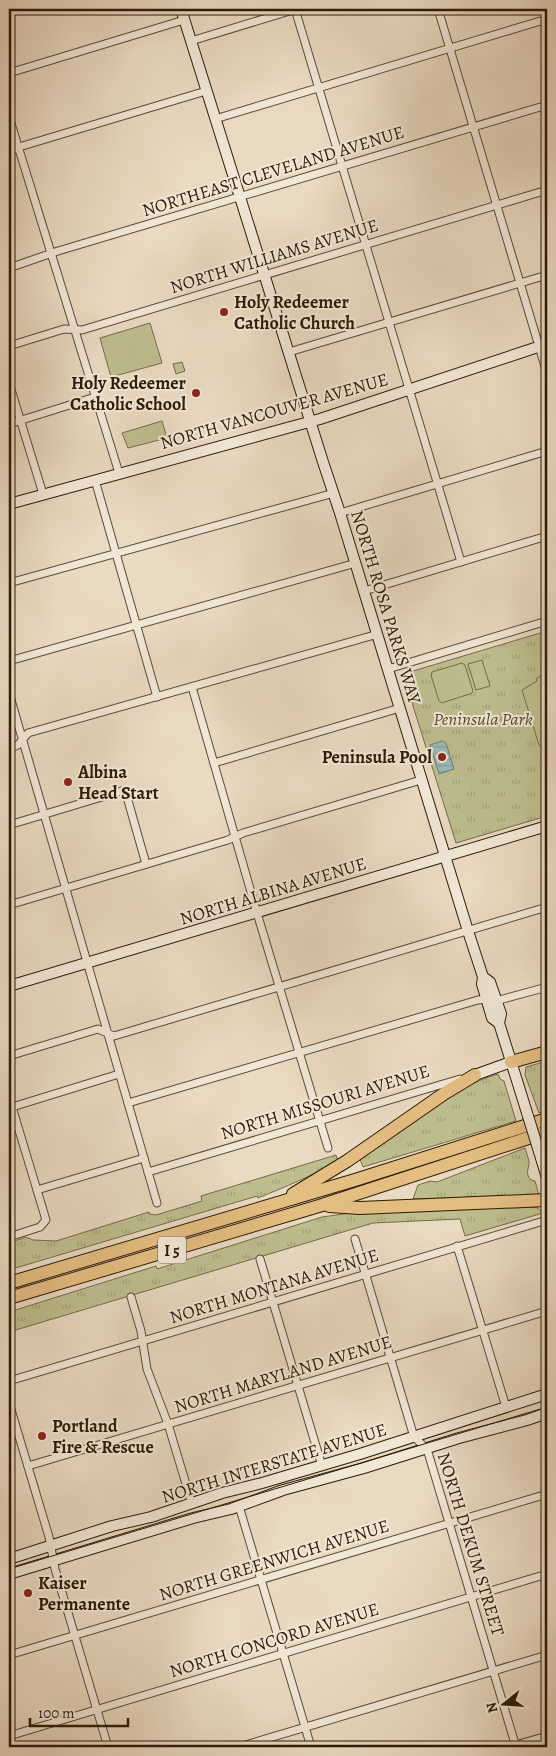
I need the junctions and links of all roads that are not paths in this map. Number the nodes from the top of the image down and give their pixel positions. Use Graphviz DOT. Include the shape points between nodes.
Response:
graph roads {
  1 [pos="181,9"];
  2 [pos="295,9"];
  3 [pos="438,9"];
  4 [pos="547,19"];
  5 [pos="184,20"];
  6 [pos="191,41"];
  7 [pos="450,48"];
  8 [pos="9,73"];
  9 [pos="319,88"];
  10 [pos="206,91"];
  11 [pos="547,105"];
  12 [pos="9,117"];
  13 [pos="215,119"];
  14 [pos="473,127"];
  15 [pos="18,148"];
  16 [pos="9,150"];
  17 [pos="342,166"];
  18 [pos="547,190"];
  19 [pos="239,197"];
  20 [pos="496,205"];
  21 [pos="366,244"];
  22 [pos="50,255"];
  23 [pos="9,268"];
  24 [pos="265,275"];
  25 [pos="547,275"];
  26 [pos="520,284"];
  27 [pos="389,322"];
  28 [pos="74,330"];
  29 [pos="543,345"];
  30 [pos="9,346"];
  31 [pos="290,352"];
  32 [pos="547,374"];
  33 [pos="9,383"];
  34 [pos="409,389"];
  35 [pos="95,397"];
  36 [pos="20,420"];
  37 [pos="310,422"];
  38 [pos="9,424"];
  39 [pos="547,451"];
  40 [pos="118,473"];
  41 [pos="95,480"];
  42 [pos="438,484"];
  43 [pos="334,493"];
  44 [pos="43,494"];
  45 [pos="9,504"];
  46 [pos="340,513"];
  47 [pos="547,536"];
  48 [pos="116,554"];
  49 [pos="461,562"];
  50 [pos="356,563"];
  51 [pos="9,583"];
  52 [pos="364,591"];
  53 [pos="547,621"];
  54 [pos="137,624"];
  55 [pos="378,634"];
  56 [pos="9,661"];
  57 [pos="388,669"];
  58 [pos="192,687"];
  59 [pos="9,693"];
  60 [pos="157,697"];
  61 [pos="400,708"];
  62 [pos="22,740"];
  63 [pos="9,749"];
  64 [pos="214,762"];
  65 [pos="421,780"];
  66 [pos="44,814"];
  67 [pos="9,825"];
  68 [pos="547,826"];
  69 [pos="235,837"];
  70 [pos="446,856"];
  71 [pos="146,864"];
  72 [pos="66,888"];
  73 [pos="9,905"];
  74 [pos="547,907"];
  75 [pos="257,913"];
  76 [pos="468,931"];
  77 [pos="87,963"];
  78 [pos="9,986"];
  79 [pos="280,987"];
  80 [pos="547,987"];
  81 [pos="491,1000"];
  82 [pos="107,1033"];
  83 [pos="300,1052"];
  84 [pos="547,1052"];
  85 [pos="9,1056"];
  86 [pos="512,1062"];
  87 [pos="119,1074"];
  88 [pos="475,1074"];
  89 [pos="9,1097"];
  90 [pos="128,1103"];
  91 [pos="10,1107"];
  92 [pos="547,1119"];
  93 [pos="320,1120"];
  94 [pos="547,1132"];
  95 [pos="328,1148"];
  96 [pos="144,1158"];
  97 [pos="148,1172"];
  98 [pos="547,1178"];
  99 [pos="37,1190"];
  100 [pos="547,1200"];
  101 [pos="280,1202"];
  102 [pos="157,1203"];
  103 [pos="319,1206"];
  104 [pos="547,1220"];
  105 [pos="9,1237"];
  106 [pos="355,1239"];
  107 [pos="457,1246"];
  108 [pos="260,1260"];
  109 [pos="366,1274"];
  110 [pos="34,1276"];
  111 [pos="9,1278"];
  112 [pos="9,1283"];
  113 [pos="25,1293"];
  114 [pos="132,1297"];
  115 [pos="9,1298"];
  116 [pos="273,1302"];
  117 [pos="9,1306"];
  118 [pos="547,1311"];
  119 [pos="482,1330"];
  120 [pos="143,1341"];
  121 [pos="390,1358"];
  122 [pos="9,1381"];
  123 [pos="298,1386"];
  124 [pos="547,1394"];
  125 [pos="9,1403"];
  126 [pos="506,1407"];
  127 [pos="547,1413"];
  128 [pos="168,1424"];
  129 [pos="414,1437"];
  130 [pos="427,1449"];
  131 [pos="28,1466"];
  132 [pos="322,1466"];
  133 [pos="547,1494"];
  134 [pos="192,1504"];
  135 [pos="238,1506"];
  136 [pos="450,1523"];
  137 [pos="50,1546"];
  138 [pos="9,1559"];
  139 [pos="53,1561"];
  140 [pos="9,1574"];
  141 [pos="547,1574"];
  142 [pos="260,1579"];
  143 [pos="472,1597"];
  144 [pos="74,1635"];
  145 [pos="283,1653"];
  146 [pos="9,1655"];
  147 [pos="547,1655"];
  148 [pos="494,1671"];
  149 [pos="96,1709"];
  150 [pos="305,1728"];
  151 [pos="9,1736"];
  152 [pos="547,1736"];
  153 [pos="108,1747"];
  154 [pos="239,1747"];
  155 [pos="311,1747"];
  156 [pos="514,1747"];
  1 -- 5 [label="street, NORTH ROSA PARKS WAY"];
  2 -- 6 [label="street"];
  2 -- 9 [label="street"];
  3 -- 7 [label="street"];
  4 -- 7 [label="street"];
  5 -- 6 [label="street, NORTH ROSA PARKS WAY"];
  5 -- 8 [label="street"];
  6 -- 10 [label="street, NORTH ROSA PARKS WAY"];
  7 -- 9 [label="street"];
  7 -- 14 [label="street"];
  9 -- 13 [label="street"];
  9 -- 17 [label="street"];
  10 -- 13 [label="street, NORTH ROSA PARKS WAY"];
  10 -- 15 [label="street"];
  11 -- 14 [label="street, NORTHEAST CLEVELAND AVENUE"];
  12 -- 15 [label="street"];
  13 -- 19 [label="street, NORTH ROSA PARKS WAY"];
  14 -- 17 [label="street, NORTHEAST CLEVELAND AVENUE"];
  14 -- 20 [label="street"];
  15 -- 16 [label="street"];
  15 -- 22 [label="street"];
  17 -- 19 [label="street, NORTHEAST CLEVELAND AVENUE"];
  17 -- 21 [label="street"];
  18 -- 20 [label="street, NORTH WILLIAMS AVENUE"];
  19 -- 22 [label="street, NORTHEAST CLEVELAND AVENUE"];
  19 -- 24 [label="street, NORTH ROSA PARKS WAY"];
  20 -- 21 [label="street, NORTH WILLIAMS AVENUE"];
  20 -- 26 [label="street"];
  21 -- 24 [label="street, NORTH WILLIAMS AVENUE"];
  21 -- 27 [label="street"];
  22 -- 23 [label="street, NORTHEAST CLEVELAND AVENUE"];
  22 -- 28 [label="street"];
  24 -- 28 [label="street, NORTH WILLIAMS AVENUE"];
  24 -- 31 [label="street, NORTH ROSA PARKS WAY"];
  25 -- 26 [label="street"];
  26 -- 27 [label="street"];
  26 -- 29 [label="street"];
  27 -- 31 [label="street"];
  27 -- 34 [label="street"];
  28 -- 30 [label="street, NORTH WILLIAMS AVENUE" via="64,329"];
  28 -- 35 [label="street"];
  29 -- 32 [label="street"];
  29 -- 34 [label="street, NORTH VANCOUVER AVENUE"];
  31 -- 37 [label="street, NORTH ROSA PARKS WAY"];
  33 -- 36 [label="street"];
  34 -- 37 [label="street, NORTH VANCOUVER AVENUE"];
  34 -- 42 [label="street"];
  35 -- 36 [label="street"];
  35 -- 40 [label="street"];
  36 -- 38 [label="street"];
  36 -- 44 [label="street"];
  37 -- 40 [label="street, NORTH VANCOUVER AVENUE"];
  37 -- 43 [label="street, NORTH ROSA PARKS WAY"];
  39 -- 42 [label="street"];
  40 -- 41 [label="street, NORTH VANCOUVER AVENUE"];
  41 -- 44 [label="street, NORTH VANCOUVER AVENUE"];
  41 -- 48 [label="street"];
  42 -- 46 [label="street"];
  42 -- 49 [label="street"];
  43 -- 46 [label="street, NORTH ROSA PARKS WAY"];
  43 -- 48 [label="street"];
  44 -- 45 [label="street, NORTH VANCOUVER AVENUE"];
  46 -- 50 [label="street, NORTH ROSA PARKS WAY"];
  47 -- 49 [label="street"];
  48 -- 51 [label="street"];
  48 -- 54 [label="street"];
  49 -- 52 [label="street"];
  50 -- 52 [label="street, NORTH ROSA PARKS WAY"];
  50 -- 54 [label="street"];
  52 -- 55 [label="street, NORTH ROSA PARKS WAY"];
  53 -- 57 [label="street"];
  54 -- 56 [label="street"];
  54 -- 60 [label="street"];
  55 -- 57 [label="street, NORTH ROSA PARKS WAY"];
  55 -- 58 [label="street"];
  57 -- 61 [label="street, NORTH ROSA PARKS WAY"];
  58 -- 60 [label="street"];
  58 -- 64 [label="street"];
  59 -- 62 [label="street"];
  60 -- 62 [label="street" via="28,733"];
  61 -- 64 [label="street"];
  61 -- 65 [label="street, NORTH ROSA PARKS WAY"];
  62 -- 63 [label="street"];
  62 -- 66 [label="street"];
  64 -- 69 [label="street"];
  65 -- 69 [label="street"];
  65 -- 70 [label="street, NORTH ROSA PARKS WAY"];
  66 -- 67 [label="street"];
  66 -- 71 [label="street" via="125,790"];
  66 -- 72 [label="street"];
  68 -- 70 [label="street, NORTH ALBINA AVENUE"];
  69 -- 71 [label="street"];
  69 -- 75 [label="street"];
  70 -- 75 [label="street, NORTH ALBINA AVENUE"];
  70 -- 76 [label="street, NORTH ROSA PARKS WAY"];
  71 -- 72 [label="street"];
  72 -- 73 [label="street"];
  72 -- 77 [label="street"];
  74 -- 76 [label="street"];
  75 -- 77 [label="street, NORTH ALBINA AVENUE"];
  75 -- 79 [label="street"];
  76 -- 79 [label="street"];
  76 -- 81 [label="street, NORTH ROSA PARKS WAY" via="483,977 482,984"];
  77 -- 78 [label="street, NORTH ALBINA AVENUE"];
  77 -- 82 [label="street"];
  79 -- 82 [label="street" via="114,1036"];
  79 -- 83 [label="street"];
  80 -- 81 [label="street"];
  81 -- 83 [label="street" via="478,1000"];
  81 -- 86 [label="street, NORTH ROSA PARKS WAY" via="492,1018 500,1023"];
  82 -- 85 [label="street" via="98,1029"];
  82 -- 87 [label="street"];
  83 -- 90 [label="street"];
  83 -- 93 [label="street"];
  84 -- 86 [label="highway"];
  86 -- 88 [label="street, NORTH MISSOURI AVENUE"];
  86 -- 98 [label="street, NORTH ROSA PARKS WAY, bridge"];
  87 -- 90 [label="street"];
  87 -- 91 [label="street"];
  88 -- 93 [label="street, NORTH MISSOURI AVENUE"];
  88 -- 101 [label="highway"];
  89 -- 91 [label="street"];
  90 -- 96 [label="street"];
  91 -- 99 [label="street"];
  92 -- 101 [label="highway, I 5"];
  93 -- 95 [label="street"];
  93 -- 97 [label="street, NORTH MISSOURI AVENUE"];
  94 -- 103 [label="highway, I 5"];
  96 -- 97 [label="street"];
  96 -- 99 [label="street"];
  97 -- 102 [label="street"];
  99 -- 105 [label="street" via="45,1223"];
  100 -- 103 [label="highway" via="360,1208"];
  101 -- 110 [label="highway, I 5"];
  103 -- 113 [label="highway, I 5"];
  104 -- 107 [label="street, NORTH MONTANA AVENUE"];
  106 -- 109 [label="street"];
  107 -- 109 [label="street, NORTH MONTANA AVENUE"];
  107 -- 119 [label="street"];
  108 -- 116 [label="street"];
  109 -- 116 [label="street, NORTH MONTANA AVENUE"];
  109 -- 121 [label="street"];
  110 -- 111 [label="highway"];
  110 -- 112 [label="highway, I 5"];
  113 -- 115 [label="highway, I 5"];
  113 -- 117 [label="highway" via="19,1302"];
  114 -- 120 [label="street"];
  116 -- 120 [label="street, NORTH MONTANA AVENUE"];
  116 -- 123 [label="street"];
  118 -- 119 [label="street, NORTH MARYLAND AVENUE"];
  119 -- 121 [label="street, NORTH MARYLAND AVENUE"];
  119 -- 126 [label="street"];
  120 -- 122 [label="street, NORTH MONTANA AVENUE"];
  120 -- 128 [label="street" via="147,1369"];
  121 -- 123 [label="street, NORTH MARYLAND AVENUE"];
  121 -- 129 [label="street"];
  123 -- 128 [label="street, NORTH MARYLAND AVENUE"];
  123 -- 132 [label="street"];
  124 -- 126 [label="street, NORTH INTERSTATE AVENUE"];
  125 -- 131 [label="street"];
  126 -- 129 [label="street, NORTH INTERSTATE AVENUE"];
  127 -- 130 [label="street, NORTH INTERSTATE AVENUE"];
  128 -- 131 [label="street, NORTH MARYLAND AVENUE"];
  128 -- 134 [label="street"];
  129 -- 130 [label="street, NORTH DEKUM STREET"];
  129 -- 132 [label="street, NORTH INTERSTATE AVENUE"];
  130 -- 135 [label="street, NORTH INTERSTATE AVENUE"];
  130 -- 136 [label="street, NORTH DEKUM STREET"];
  131 -- 137 [label="street"];
  132 -- 134 [label="street, NORTH INTERSTATE AVENUE"];
  133 -- 136 [label="street, NORTH GREENWICH AVENUE"];
  134 -- 137 [label="street, NORTH INTERSTATE AVENUE"];
  135 -- 139 [label="street, NORTH INTERSTATE AVENUE"];
  135 -- 142 [label="street"];
  136 -- 142 [label="street, NORTH GREENWICH AVENUE"];
  136 -- 143 [label="street, NORTH DEKUM STREET"];
  137 -- 138 [label="street, NORTH INTERSTATE AVENUE"];
  137 -- 139 [label="street"];
  139 -- 140 [label="street, NORTH INTERSTATE AVENUE"];
  139 -- 144 [label="street"];
  141 -- 143 [label="street, NORTH CONCORD AVENUE"];
  142 -- 144 [label="street, NORTH GREENWICH AVENUE"];
  142 -- 145 [label="street"];
  143 -- 145 [label="street, NORTH CONCORD AVENUE"];
  143 -- 148 [label="street, NORTH DEKUM STREET"];
  144 -- 146 [label="street, NORTH GREENWICH AVENUE"];
  144 -- 149 [label="street"];
  145 -- 149 [label="street, NORTH CONCORD AVENUE"];
  145 -- 150 [label="street"];
  147 -- 148 [label="street"];
  148 -- 150 [label="street"];
  148 -- 156 [label="street, NORTH DEKUM STREET"];
  149 -- 151 [label="street, NORTH CONCORD AVENUE"];
  149 -- 153 [label="street"];
  150 -- 154 [label="street"];
  150 -- 155 [label="street"];
  152 -- 156 [label="street"];
}
